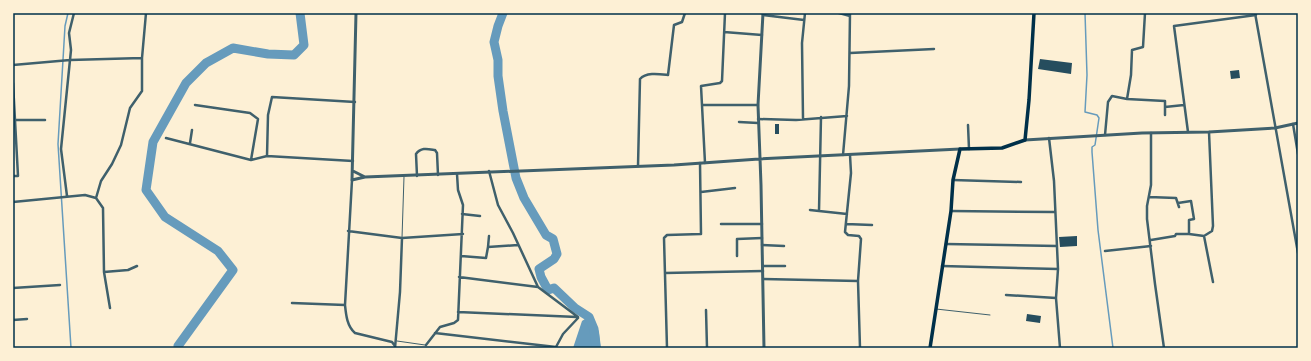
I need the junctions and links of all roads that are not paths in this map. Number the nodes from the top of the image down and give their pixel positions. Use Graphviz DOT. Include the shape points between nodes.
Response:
graph roads {
  1 [pos="74,13"];
  2 [pos="146,13"];
  3 [pos="356,13"];
  4 [pos="685,13"];
  5 [pos="725,13"];
  6 [pos="805,13"];
  7 [pos="840,13"];
  8 [pos="1034,13"];
  9 [pos="1145,13"];
  10 [pos="763,14"];
  11 [pos="850,14"];
  12 [pos="1256,14"];
  13 [pos="804,20"];
  14 [pos="723,32"];
  15 [pos="763,35"];
  16 [pos="934,49"];
  17 [pos="850,53"];
  18 [pos="142,58"];
  19 [pos="67,60"];
  20 [pos="13,65"];
  21 [pos="13,83"];
  22 [pos="1127,100"];
  23 [pos="355,102"];
  24 [pos="195,104"];
  25 [pos="703,105"];
  26 [pos="758,105"];
  27 [pos="1184,105"];
  28 [pos="1165,107"];
  29 [pos="1165,115"];
  30 [pos="847,116"];
  31 [pos="821,117"];
  32 [pos="803,118"];
  33 [pos="16,120"];
  34 [pos="45,120"];
  35 [pos="758,121"];
  36 [pos="739,122"];
  37 [pos="1298,123"];
  38 [pos="1293,124"];
  39 [pos="968,125"];
  40 [pos="1275,128"];
  41 [pos="192,130"];
  42 [pos="1188,132"];
  43 [pos="1210,132"];
  44 [pos="1151,133"];
  45 [pos="1105,135"];
  46 [pos="166,138"];
  47 [pos="1049,138"];
  48 [pos="1024,140"];
  49 [pos="190,143"];
  50 [pos="960,149"];
  51 [pos="968,149"];
  52 [pos="1298,154"];
  53 [pos="843,155"];
  54 [pos="850,155"];
  55 [pos="267,156"];
  56 [pos="820,156"];
  57 [pos="759,159"];
  58 [pos="251,160"];
  59 [pos="353,161"];
  60 [pos="700,163"];
  61 [pos="705,163"];
  62 [pos="638,166"];
  63 [pos="353,171"];
  64 [pos="489,171"];
  65 [pos="457,174"];
  66 [pos="438,175"];
  67 [pos="13,176"];
  68 [pos="404,176"];
  69 [pos="417,176"];
  70 [pos="365,178"];
  71 [pos="352,180"];
  72 [pos="953,180"];
  73 [pos="1021,182"];
  74 [pos="735,188"];
  75 [pos="701,192"];
  76 [pos="66,196"];
  77 [pos="1149,197"];
  78 [pos="96,198"];
  79 [pos="13,202"];
  80 [pos="1178,203"];
  81 [pos="1179,207"];
  82 [pos="810,210"];
  83 [pos="819,211"];
  84 [pos="951,211"];
  85 [pos="1054,212"];
  86 [pos="462,214"];
  87 [pos="847,214"];
  88 [pos="480,216"];
  89 [pos="721,224"];
  90 [pos="762,224"];
  91 [pos="846,224"];
  92 [pos="872,225"];
  93 [pos="348,231"];
  94 [pos="462,234"];
  95 [pos="1189,234"];
  96 [pos="489,236"];
  97 [pos="1204,236"];
  98 [pos="402,238"];
  99 [pos="762,238"];
  100 [pos="1151,240"];
  101 [pos="946,244"];
  102 [pos="518,245"];
  103 [pos="762,245"];
  104 [pos="784,246"];
  105 [pos="1057,246"];
  106 [pos="1151,246"];
  107 [pos="488,247"];
  108 [pos="1105,251"];
  109 [pos="1298,253"];
  110 [pos="461,256"];
  111 [pos="737,256"];
  112 [pos="137,266"];
  113 [pos="763,266"];
  114 [pos="785,266"];
  115 [pos="942,266"];
  116 [pos="1058,269"];
  117 [pos="763,271"];
  118 [pos="104,272"];
  119 [pos="665,273"];
  120 [pos="459,277"];
  121 [pos="763,279"];
  122 [pos="858,281"];
  123 [pos="1213,282"];
  124 [pos="60,285"];
  125 [pos="538,287"];
  126 [pos="13,288"];
  127 [pos="1006,295"];
  128 [pos="1056,298"];
  129 [pos="292,303"];
  130 [pos="345,305"];
  131 [pos="110,308"];
  132 [pos="936,309"];
  133 [pos="706,310"];
  134 [pos="458,312"];
  135 [pos="990,315"];
  136 [pos="578,317"];
  137 [pos="28,319"];
  138 [pos="13,320"];
  139 [pos="435,333"];
  140 [pos="396,341"];
  141 [pos="426,345"];
  142 [pos="395,347"];
  143 [pos="556,347"];
  144 [pos="667,348"];
  145 [pos="707,348"];
  146 [pos="764,348"];
  147 [pos="860,348"];
  148 [pos="930,348"];
  149 [pos="1060,348"];
  150 [pos="1164,348"];
  1 -- 19 [label="street"];
  2 -- 18 [label="street"];
  3 -- 23 [label="street"];
  4 -- 62 [label="street" via="682,22 674,25 668,74 648,74 640,79"];
  5 -- 14 [label="street"];
  6 -- 13 [label="street"];
  7 -- 11 [label="street"];
  8 -- 48 [label="main road"];
  9 -- 22 [label="street" via="1143,47 1132,50"];
  10 -- 13 [label="street"];
  10 -- 15 [label="street"];
  11 -- 17 [label="street"];
  12 -- 27 [label="street" via="1174,26"];
  12 -- 40 [label="street"];
  13 -- 32 [label="street"];
  14 -- 15 [label="street"];
  14 -- 25 [label="street" via="722,81 701,86"];
  15 -- 26 [label="street"];
  16 -- 17 [label="street"];
  17 -- 30 [label="street"];
  18 -- 19 [label="street"];
  18 -- 78 [label="street" via="142,91 130,108 121,146 102,178"];
  19 -- 20 [label="street"];
  19 -- 76 [label="street" via="60,149"];
  21 -- 33 [label="street"];
  22 -- 28 [label="street" via="1165,101"];
  22 -- 45 [label="street" via="1110,97"];
  23 -- 55 [label="street" via="272,97 268,115"];
  23 -- 59 [label="street"];
  24 -- 58 [label="street" via="250,113 258,119"];
  25 -- 26 [label="street"];
  25 -- 61 [label="street"];
  26 -- 35 [label="street"];
  27 -- 28 [label="street"];
  27 -- 42 [label="street"];
  28 -- 29 [label="street"];
  30 -- 31 [label="street"];
  30 -- 53 [label="street"];
  31 -- 32 [label="street"];
  31 -- 56 [label="street"];
  32 -- 35 [label="street"];
  33 -- 34 [label="street"];
  33 -- 67 [label="street" via="18,176"];
  35 -- 36 [label="street"];
  35 -- 57 [label="street"];
  37 -- 38 [label="street"];
  38 -- 40 [label="street"];
  38 -- 52 [label="street"];
  39 -- 51 [label="street"];
  40 -- 43 [label="street"];
  40 -- 109 [label="street"];
  41 -- 49 [label="street"];
  42 -- 43 [label="street"];
  42 -- 44 [label="street"];
  43 -- 97 [label="street" via="1213,222 1212,231"];
  44 -- 45 [label="street"];
  44 -- 77 [label="street" via="1152,185"];
  45 -- 47 [label="street"];
  46 -- 49 [label="street"];
  47 -- 48 [label="street"];
  47 -- 85 [label="street"];
  48 -- 51 [label="main road" via="1002,148"];
  49 -- 58 [label="street"];
  50 -- 51 [label="main road"];
  50 -- 54 [label="street"];
  50 -- 72 [label="main road"];
  53 -- 54 [label="street"];
  53 -- 56 [label="street"];
  54 -- 87 [label="street"];
  55 -- 58 [label="street"];
  55 -- 59 [label="street"];
  56 -- 57 [label="street"];
  56 -- 83 [label="street"];
  57 -- 61 [label="street"];
  57 -- 90 [label="street"];
  59 -- 63 [label="street"];
  60 -- 61 [label="street"];
  60 -- 62 [label="street"];
  60 -- 75 [label="street"];
  62 -- 64 [label="street"];
  63 -- 70 [label="street"];
  63 -- 71 [label="street"];
  64 -- 65 [label="street"];
  64 -- 102 [label="street" via="498,205"];
  65 -- 66 [label="street"];
  65 -- 86 [label="street" via="458,190 463,205"];
  66 -- 69 [label="street"];
  66 -- 69 [label="street" via="436,150 426,149 416,154"];
  68 -- 69 [label="street"];
  68 -- 70 [label="street"];
  68 -- 98 [label="lane"];
  70 -- 71 [label="street"];
  71 -- 93 [label="street"];
  72 -- 73 [label="street"];
  72 -- 84 [label="main road"];
  74 -- 75 [label="street"];
  75 -- 119 [label="street" via="701,234 665,236"];
  76 -- 78 [label="street" via="85,195"];
  76 -- 79 [label="street"];
  77 -- 80 [label="street" via="1175,198"];
  77 -- 100 [label="street" via="1147,206"];
  78 -- 118 [label="street" via="103,208"];
  80 -- 81 [label="street"];
  80 -- 95 [label="street" via="1192,202 1194,218 1189,220"];
  82 -- 83 [label="street"];
  83 -- 87 [label="street"];
  84 -- 85 [label="street"];
  84 -- 101 [label="main road"];
  85 -- 105 [label="street"];
  86 -- 88 [label="street"];
  86 -- 94 [label="street"];
  87 -- 91 [label="street"];
  89 -- 90 [label="street"];
  90 -- 99 [label="street"];
  91 -- 92 [label="street"];
  91 -- 122 [label="street" via="846,234 860,237"];
  93 -- 98 [label="street"];
  93 -- 130 [label="street"];
  94 -- 98 [label="street"];
  94 -- 110 [label="street"];
  95 -- 97 [label="street"];
  95 -- 100 [label="street" via="1176,234"];
  96 -- 107 [label="street"];
  97 -- 123 [label="street"];
  98 -- 140 [label="street"];
  99 -- 103 [label="street"];
  99 -- 111 [label="street" via="737,239"];
  100 -- 106 [label="street"];
  101 -- 105 [label="street"];
  101 -- 115 [label="main road"];
  102 -- 107 [label="street"];
  102 -- 125 [label="street"];
  103 -- 104 [label="street"];
  103 -- 113 [label="street"];
  105 -- 116 [label="street"];
  106 -- 108 [label="street"];
  106 -- 150 [label="street"];
  107 -- 110 [label="street" via="486,258"];
  110 -- 120 [label="street"];
  112 -- 118 [label="street" via="128,270"];
  113 -- 114 [label="street"];
  113 -- 117 [label="street"];
  115 -- 116 [label="street"];
  115 -- 132 [label="main road"];
  116 -- 128 [label="street"];
  117 -- 119 [label="street"];
  117 -- 121 [label="street"];
  118 -- 131 [label="street"];
  119 -- 144 [label="street"];
  120 -- 125 [label="street"];
  120 -- 134 [label="street"];
  121 -- 122 [label="street"];
  121 -- 146 [label="street"];
  122 -- 147 [label="street"];
  124 -- 126 [label="street"];
  125 -- 136 [label="street"];
  127 -- 128 [label="street"];
  128 -- 149 [label="street"];
  129 -- 130 [label="street"];
  130 -- 142 [label="street" via="352,330 392,342"];
  132 -- 135 [label="lane"];
  132 -- 148 [label="main road"];
  133 -- 145 [label="street"];
  134 -- 136 [label="street"];
  134 -- 139 [label="street" via="457,322 440,327"];
  136 -- 143 [label="street" via="563,334"];
  137 -- 138 [label="street"];
  139 -- 141 [label="street"];
  139 -- 143 [label="street"];
  140 -- 141 [label="lane"];
  140 -- 142 [label="street"];
}
